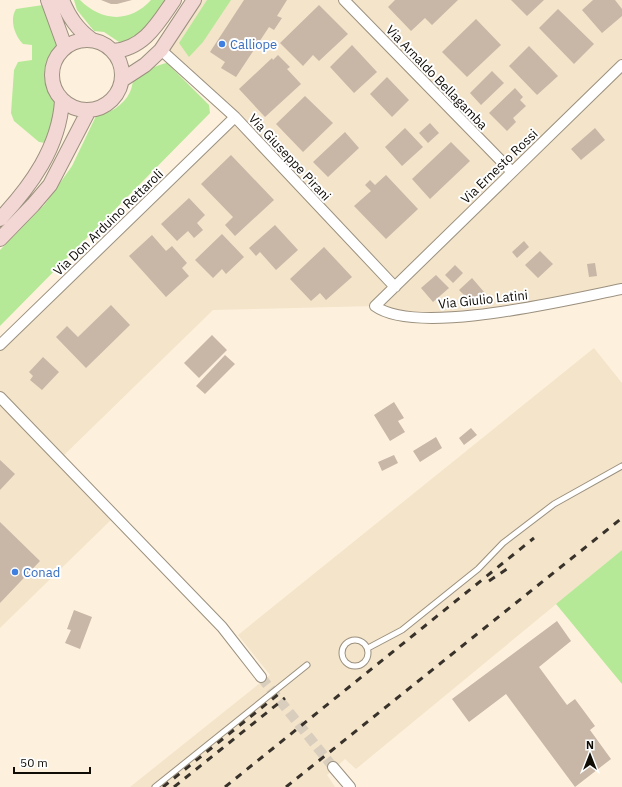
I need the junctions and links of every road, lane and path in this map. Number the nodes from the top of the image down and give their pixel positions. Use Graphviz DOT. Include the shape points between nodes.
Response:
graph roads {
  1 [pos="48,0"];
  2 [pos="62,0"];
  3 [pos="174,0"];
  4 [pos="194,0"];
  5 [pos="344,0"];
  6 [pos="92,40"];
  7 [pos="64,47"];
  8 [pos="161,50"];
  9 [pos="113,51"];
  10 [pos="622,65"];
  11 [pos="122,80"];
  12 [pos="62,101"];
  13 [pos="90,110"];
  14 [pos="234,117"];
  15 [pos="512,172"];
  16 [pos="0,219"];
  17 [pos="0,239"];
  18 [pos="395,286"];
  19 [pos="622,289"];
  20 [pos="0,345"];
  21 [pos="0,398"];
  22 [pos="622,466"];
  23 [pos="368,648"];
  24 [pos="307,665"];
  25 [pos="261,677"];
  26 [pos="333,766"];
  27 [pos="156,787"];
  28 [pos="350,787"];
  1 -- 7 [label="main road"];
  2 -- 6 [label="main road" via="70,18 80,31"];
  3 -- 9 [label="main road" via="154,27 137,44 125,50"];
  4 -- 8 [label="main road"];
  5 -- 15 [label="street, Via Arnaldo Bellagamba"];
  6 -- 7 [label="main road" via="77,41"];
  6 -- 9 [label="main road" via="103,43"];
  7 -- 12 [label="main road" via="56,56 52,74 55,91"];
  8 -- 11 [label="main road"];
  8 -- 14 [label="street, Via Giuseppe Pirani"];
  9 -- 11 [label="main road" via="121,64"];
  10 -- 15 [label="street, Via Ernesto Rossi"];
  11 -- 13 [label="main road" via="119,92 111,101 101,108"];
  12 -- 13 [label="main road" via="75,108"];
  12 -- 16 [label="main road" via="61,117 44,160 24,193"];
  13 -- 17 [label="main road" via="50,185"];
  14 -- 18 [label="street, Via Giuseppe Pirani"];
  14 -- 20 [label="street, Via Don Arduino Rettaroli"];
  15 -- 18 [label="street, Via Ernesto Rossi"];
  18 -- 19 [label="street, Via Giulio Latini" via="375,306 383,312 415,317 520,310"];
  21 -- 25 [label="street" via="222,627"];
  22 -- 23 [label="lane" via="554,504 402,630"];
  23 -- 23 [label="lane" via="362,641 353,639 342,648 342,657 352,666 361,664 368,658"];
  24 -- 27 [label="lane"];
  26 -- 28 [label="street"];
}
